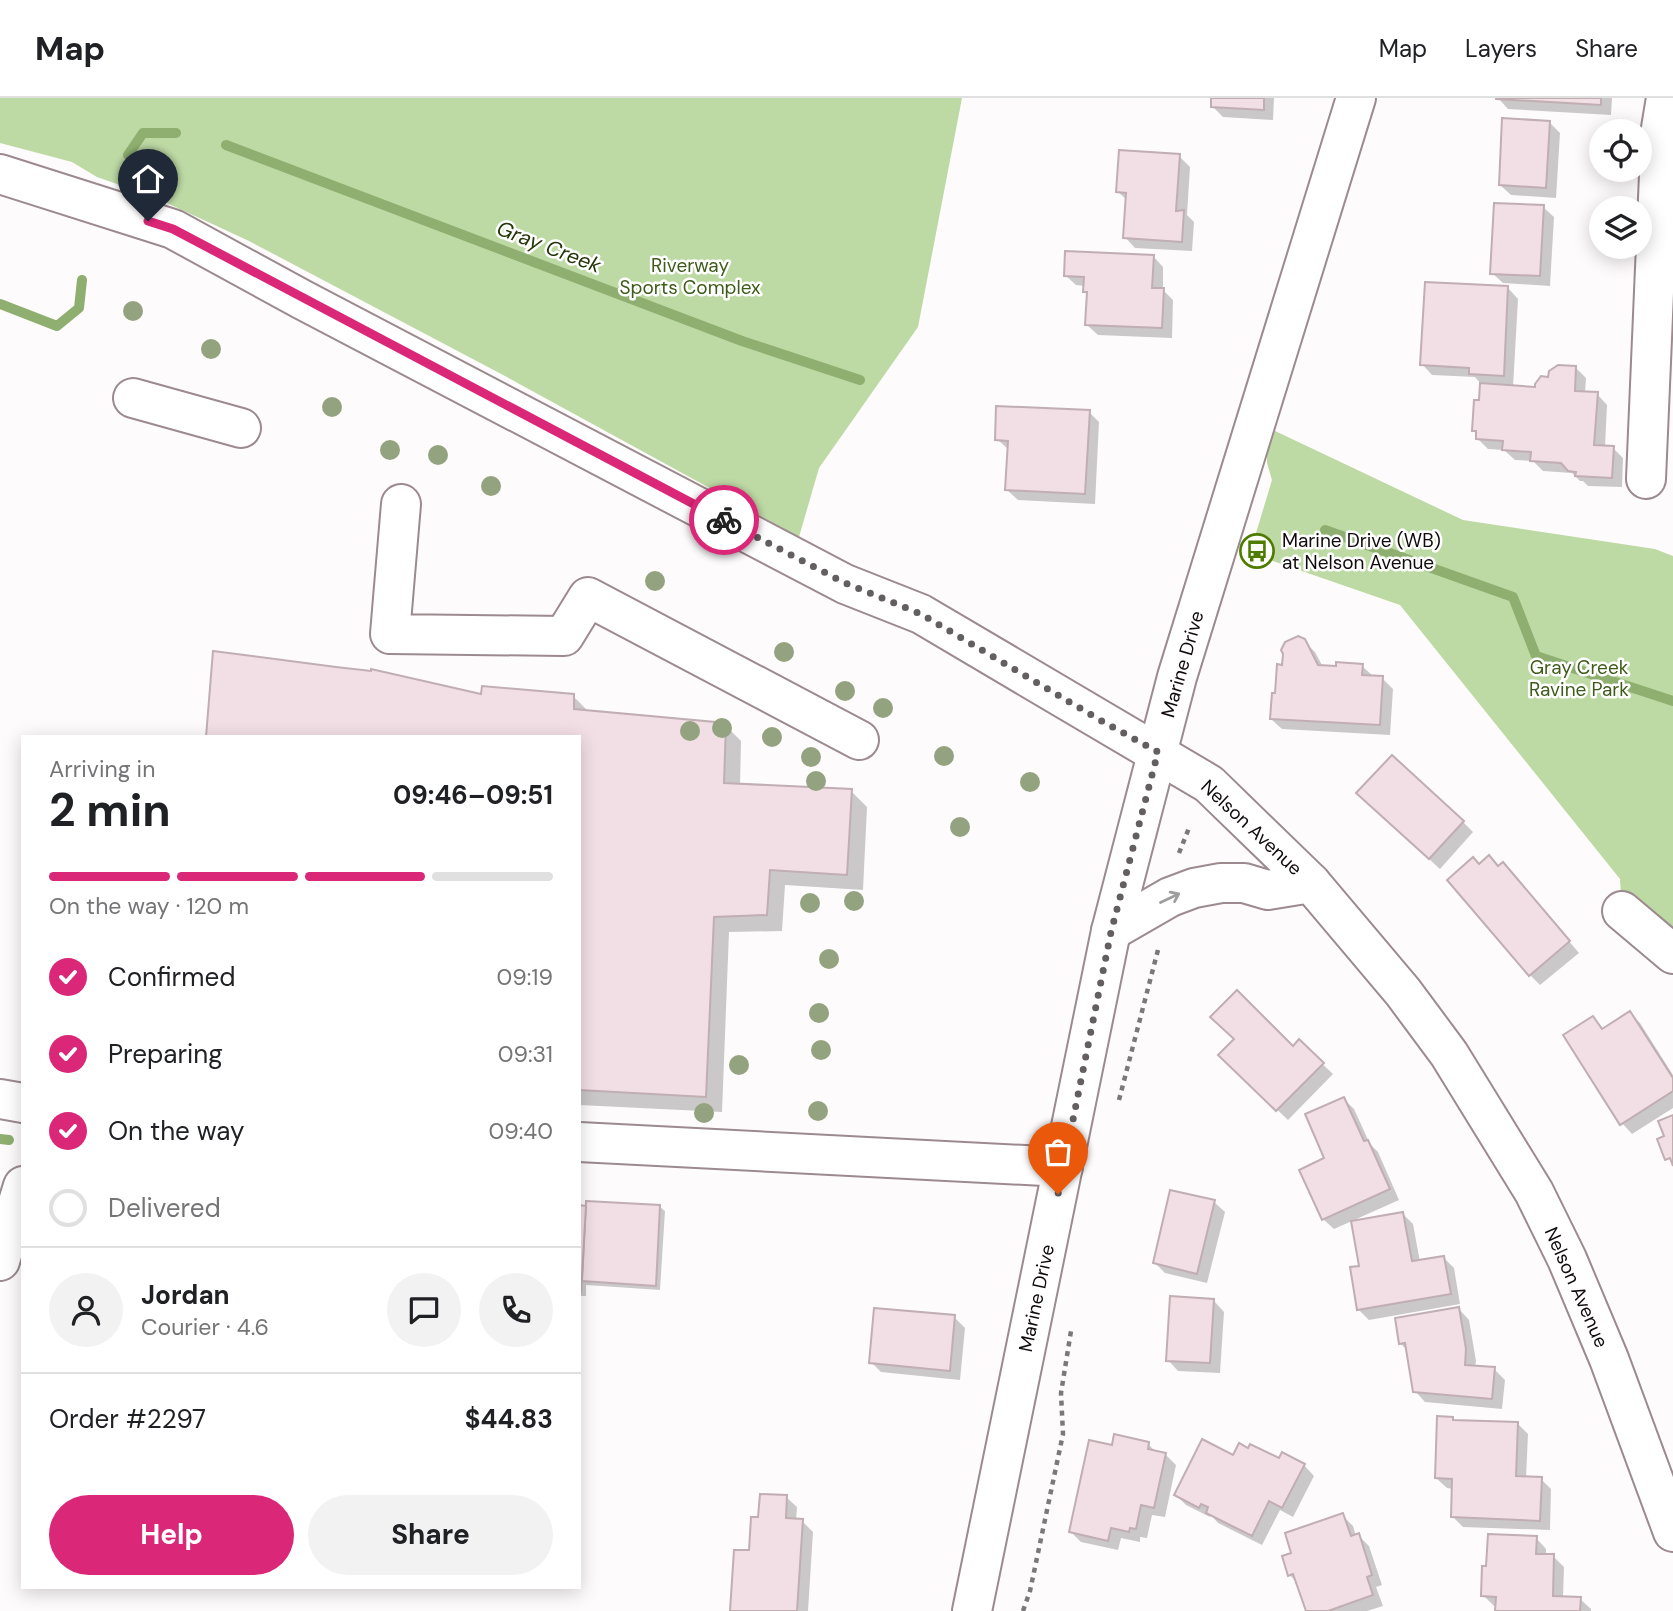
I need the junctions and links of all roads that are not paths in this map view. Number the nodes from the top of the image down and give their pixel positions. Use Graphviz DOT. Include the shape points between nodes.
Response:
graph roads {
  1 [pos="1356,98"];
  2 [pos="1666,98"];
  3 [pos="0,174"];
  4 [pos="133,398"];
  5 [pos="241,428"];
  6 [pos="1646,479"];
  7 [pos="401,504"];
  8 [pos="859,740"];
  9 [pos="1158,752"];
  10 [pos="1311,883"];
  11 [pos="1622,911"];
  12 [pos="1111,932"];
  13 [pos="1673,954"];
  14 [pos="0,1099"];
  15 [pos="21,1103"];
  16 [pos="581,1142"];
  17 [pos="1063,1167"];
  18 [pos="21,1193"];
  19 [pos="0,1261"];
  20 [pos="1673,1532"];
  21 [pos="972,1611"];
  1 -- 9 [label="street, Marine Drive" via="1177,677"];
  2 -- 6 [label="street"];
  3 -- 9 [label="street, Nelson Avenue" via="173,229 845,583 921,614"];
  4 -- 5 [label="street"];
  7 -- 8 [label="street" via="390,634 564,636 588,597"];
  9 -- 10 [label="street, Nelson Avenue" via="1209,784"];
  9 -- 12 [label="street, Marine Drive"];
  12 -- 10 [label="street, one-way" via="1194,888 1244,883 1268,890"];
  10 -- 20 [label="street, Nelson Avenue" via="1449,1054 1534,1192 1609,1359"];
  11 -- 13 [label="street"];
  12 -- 17 [label="street, Marine Drive"];
  14 -- 15 [label="street"];
  16 -- 17 [label="street"];
  17 -- 21 [label="street, Marine Drive"];
  18 -- 19 [label="street"];
}
